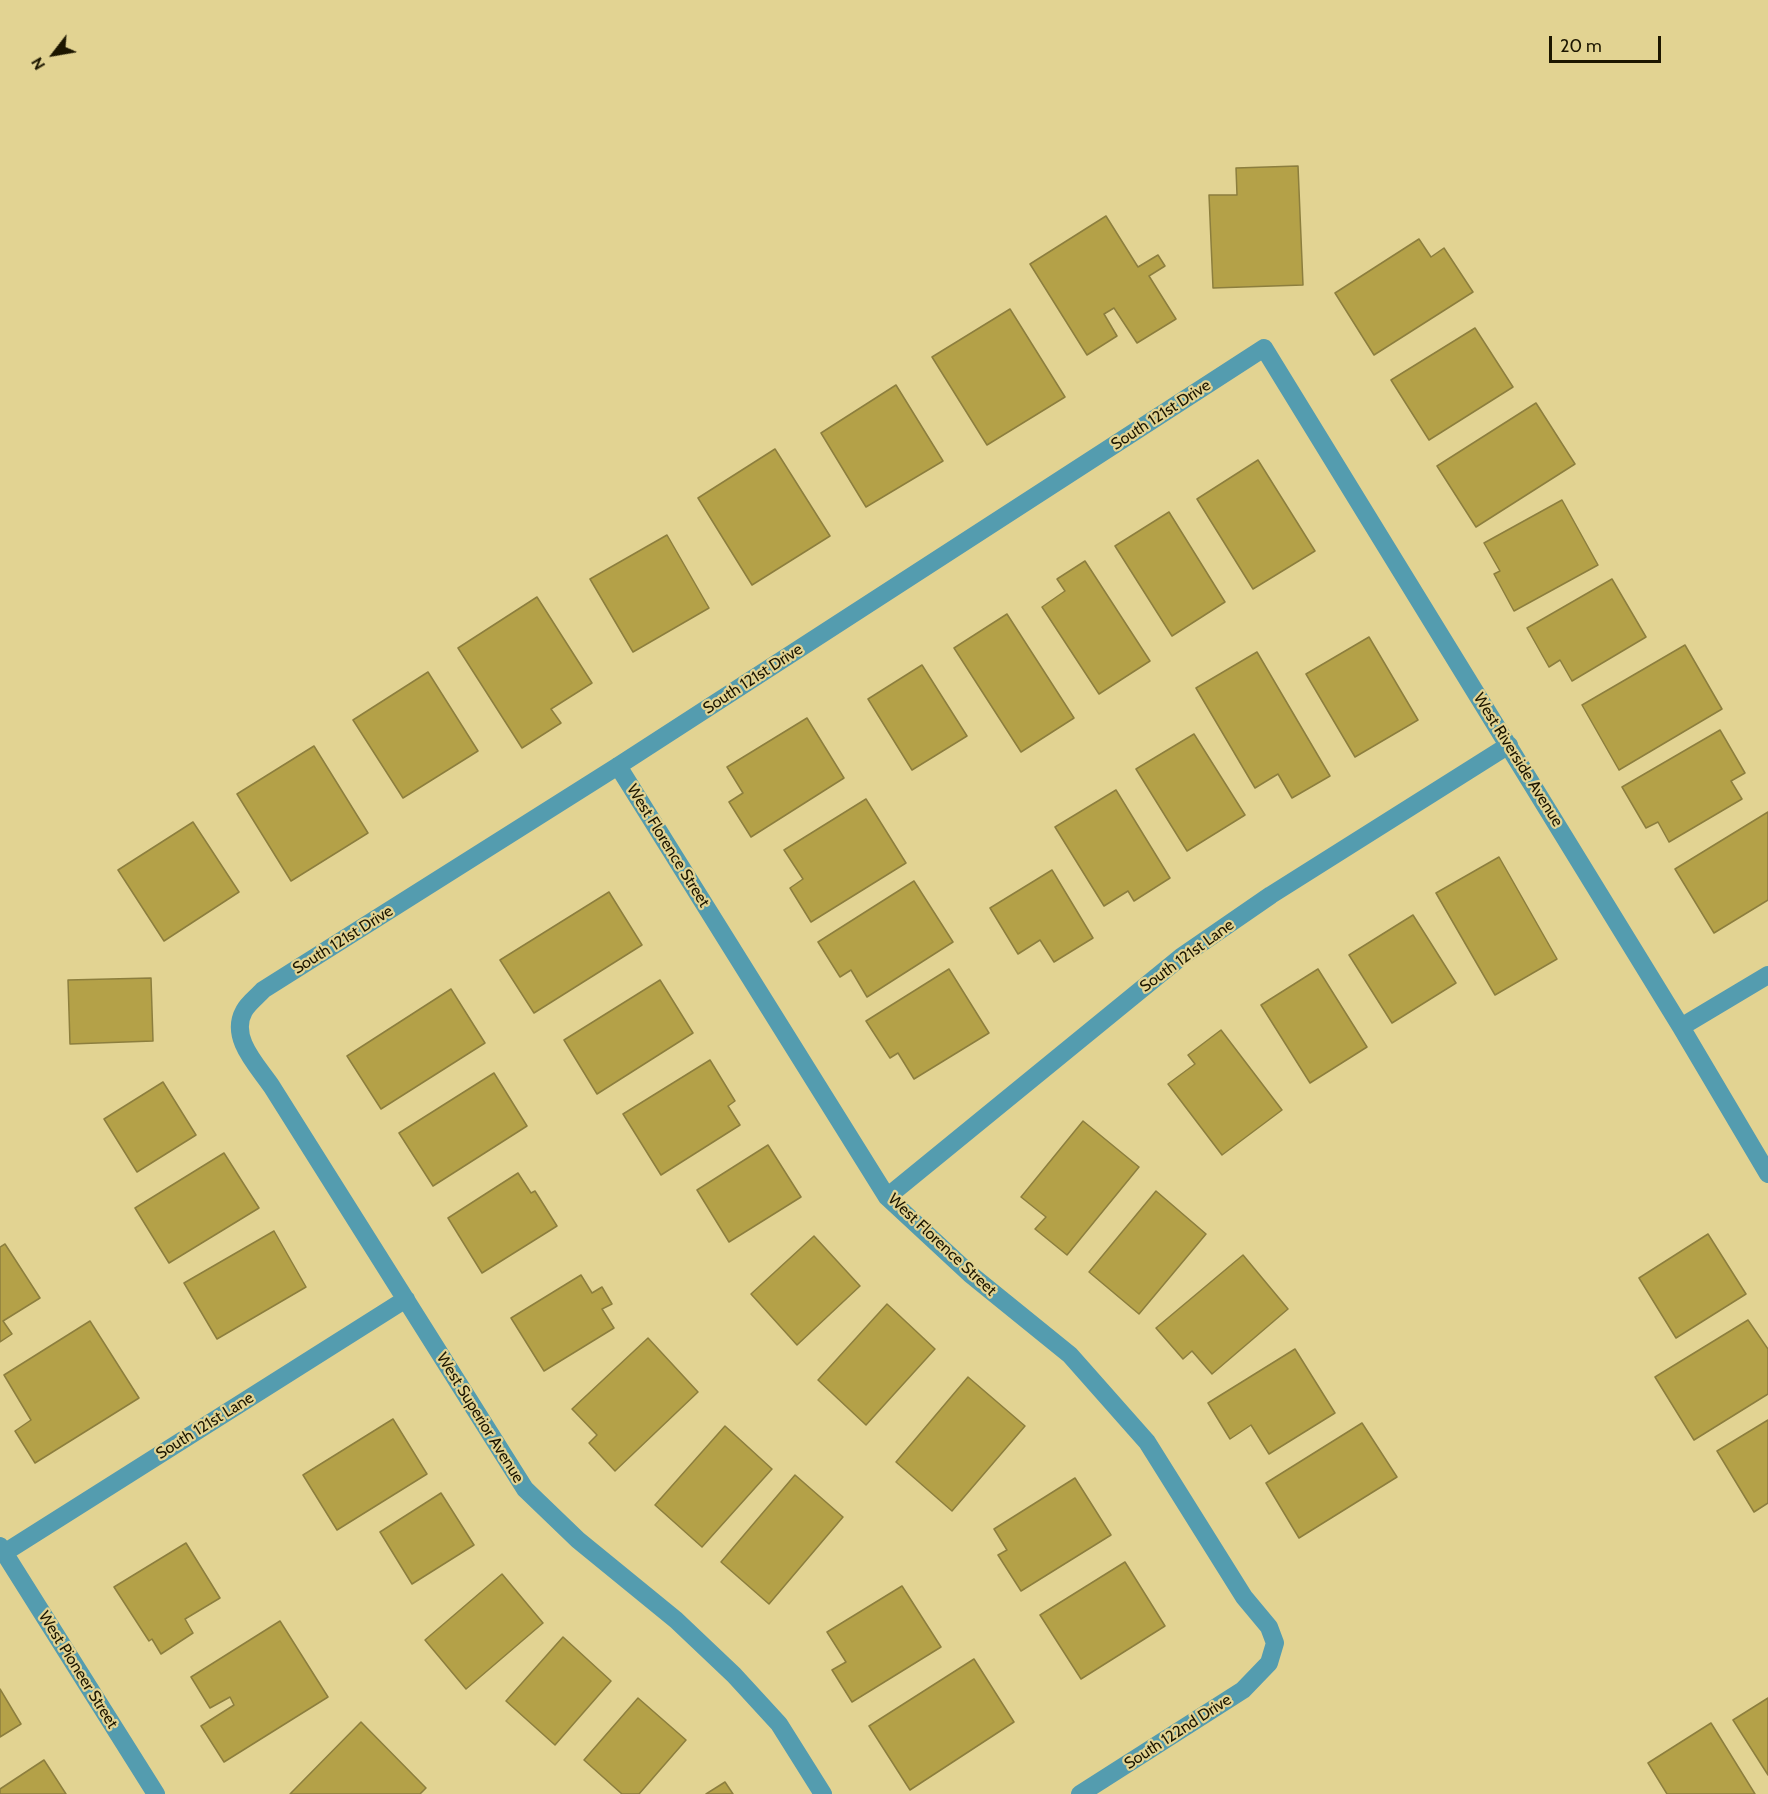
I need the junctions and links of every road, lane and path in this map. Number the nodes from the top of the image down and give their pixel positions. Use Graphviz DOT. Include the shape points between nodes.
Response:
graph roads {
  1 [pos="1264,348"];
  2 [pos="1509,745"];
  3 [pos="618,766"];
  4 [pos="1768,975"];
  5 [pos="243,1011"];
  6 [pos="1681,1027"];
  7 [pos="1768,1174"];
  8 [pos="887,1197"];
  9 [pos="406,1299"];
  10 [pos="2,1550"];
  11 [pos="1269,1663"];
  12 [pos="156,1794"];
  13 [pos="823,1794"];
  14 [pos="1080,1794"];
  1 -- 2 [label="street, West Riverside Avenue"];
  1 -- 3 [label="street, South 121st Drive"];
  2 -- 6 [label="street, West Riverside Avenue"];
  2 -- 8 [label="street, South 121st Lane" via="1181,957"];
  3 -- 5 [label="street, South 121st Drive" via="263,990"];
  3 -- 8 [label="street, West Florence Street"];
  4 -- 6 [label="street"];
  5 -- 9 [label="street, West Superior Avenue" via="239,1029 245,1048"];
  6 -- 7 [label="street, West Riverside Avenue"];
  8 -- 11 [label="street, West Florence Street" via="970,1274 1070,1355 1147,1442 1244,1597 1269,1627 1275,1643"];
  9 -- 10 [label="street, South 121st Lane"];
  9 -- 13 [label="street, West Superior Avenue" via="525,1489 734,1675 779,1724"];
  10 -- 12 [label="street, West Pioneer Street"];
  11 -- 14 [label="street, South 122nd Drive" via="1243,1690"];
}
